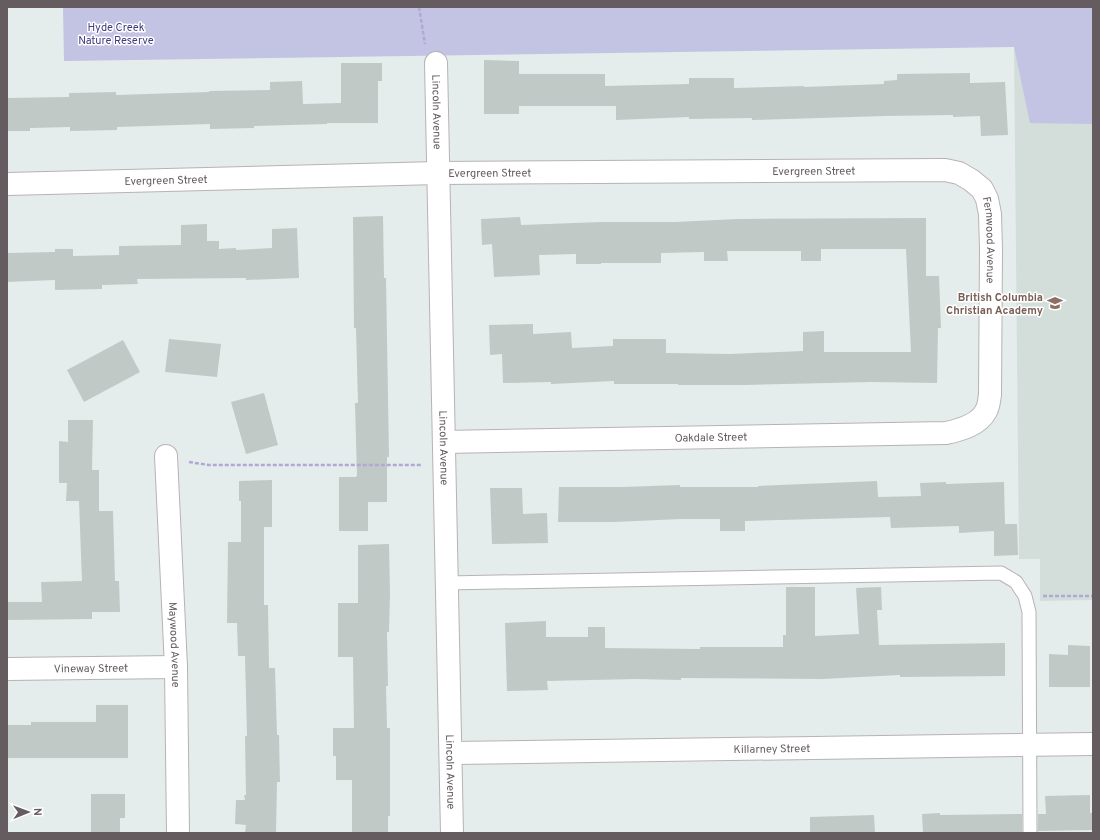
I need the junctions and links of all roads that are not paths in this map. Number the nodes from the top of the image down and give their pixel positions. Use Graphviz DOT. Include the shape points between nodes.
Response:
graph roads {
  1 [pos="436,63"];
  2 [pos="438,173"];
  3 [pos="971,180"];
  4 [pos="7,184"];
  5 [pos="976,421"];
  6 [pos="444,442"];
  7 [pos="166,456"];
  8 [pos="447,582"];
  9 [pos="176,667"];
  10 [pos="7,670"];
  11 [pos="1093,744"];
  12 [pos="1030,745"];
  13 [pos="451,753"];
  14 [pos="178,833"];
  15 [pos="452,833"];
  16 [pos="1030,833"];
  1 -- 2 [label="street, Lincoln Avenue"];
  2 -- 3 [label="street, Evergreen Street" via="945,170 959,173"];
  2 -- 4 [label="street, Evergreen Street"];
  2 -- 6 [label="street, Lincoln Avenue"];
  3 -- 5 [label="street, Fernwood Avenue" via="982,189 988,199 991,249 990,395 986,410"];
  5 -- 6 [label="street, Oakdale Street" via="963,429 946,433"];
  6 -- 8 [label="street, Lincoln Avenue"];
  7 -- 9 [label="street, Maywood Avenue"];
  8 -- 12 [label="lane" via="1001,573 1016,582 1025,596 1029,612"];
  8 -- 13 [label="street, Lincoln Avenue"];
  9 -- 10 [label="street, Vineway Street"];
  9 -- 14 [label="street, Maywood Avenue"];
  11 -- 12 [label="street, Killarney Street"];
  12 -- 13 [label="street, Killarney Street"];
  12 -- 16 [label="lane"];
  13 -- 15 [label="street, Lincoln Avenue"];
}
